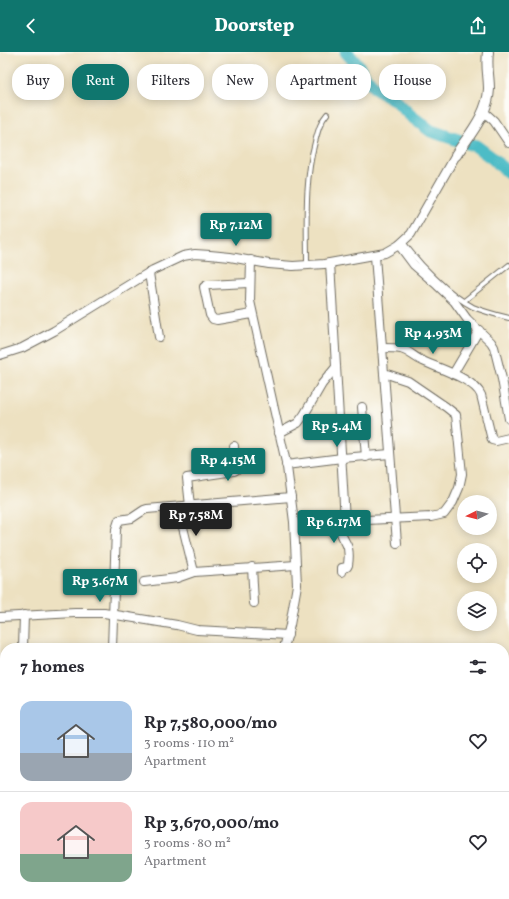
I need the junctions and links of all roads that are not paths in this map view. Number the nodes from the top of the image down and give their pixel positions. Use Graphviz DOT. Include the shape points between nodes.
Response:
graph roads {
  1 [pos="488,52"];
  2 [pos="483,111"];
  3 [pos="327,114"];
  4 [pos="509,143"];
  5 [pos="456,155"];
  6 [pos="401,244"];
  7 [pos="375,256"];
  8 [pos="251,260"];
  9 [pos="330,263"];
  10 [pos="308,265"];
  11 [pos="509,265"];
  12 [pos="149,273"];
  13 [pos="249,283"];
  14 [pos="464,301"];
  15 [pos="252,314"];
  16 [pos="509,318"];
  17 [pos="479,330"];
  18 [pos="159,337"];
  19 [pos="382,348"];
  20 [pos="0,355"];
  21 [pos="336,366"];
  22 [pos="384,373"];
  23 [pos="453,374"];
  24 [pos="362,407"];
  25 [pos="509,419"];
  26 [pos="279,433"];
  27 [pos="509,438"];
  28 [pos="234,446"];
  29 [pos="390,454"];
  30 [pos="366,457"];
  31 [pos="342,458"];
  32 [pos="286,465"];
  33 [pos="291,497"];
  34 [pos="190,506"];
  35 [pos="178,507"];
  36 [pos="396,520"];
  37 [pos="345,521"];
  38 [pos="397,543"];
  39 [pos="296,565"];
  40 [pos="252,567"];
  41 [pos="194,572"];
  42 [pos="342,572"];
  43 [pos="144,582"];
  44 [pos="254,603"];
  45 [pos="113,614"];
  46 [pos="24,615"];
  47 [pos="0,616"];
  48 [pos="288,635"];
  49 [pos="23,643"];
  50 [pos="112,643"];
  51 [pos="286,643"];
  1 -- 2 [label="street" via="486,64 489,88"];
  2 -- 4 [label="street" via="494,121"];
  2 -- 5 [label="street"];
  3 -- 10 [label="lane" via="320,125 308,177"];
  5 -- 6 [label="street" via="416,225"];
  6 -- 7 [label="street"];
  6 -- 14 [label="lane"];
  6 -- 17 [label="street" via="414,265 454,301"];
  7 -- 9 [label="street"];
  7 -- 19 [label="street"];
  8 -- 10 [label="street"];
  8 -- 12 [label="street" via="195,254 170,261"];
  8 -- 13 [label="street"];
  9 -- 10 [label="street"];
  9 -- 21 [label="street"];
  11 -- 14 [label="lane"];
  12 -- 18 [label="street"];
  12 -- 20 [label="street" via="54,331 22,348"];
  13 -- 15 [label="street"];
  13 -- 15 [label="street" via="204,287 213,319"];
  14 -- 16 [label="lane" via="474,307"];
  15 -- 26 [label="street"];
  17 -- 23 [label="street"];
  17 -- 25 [label="street" via="494,347"];
  19 -- 22 [label="street"];
  19 -- 23 [label="street" via="405,350 420,360"];
  21 -- 26 [label="street" via="298,423"];
  21 -- 31 [label="street"];
  22 -- 29 [label="street"];
  22 -- 36 [label="street" via="408,381 456,416 462,474 460,488 444,514"];
  23 -- 27 [label="street" via="479,391 492,440"];
  24 -- 30 [label="street"];
  26 -- 32 [label="street"];
  28 -- 34 [label="street" via="236,470 188,478"];
  29 -- 30 [label="street"];
  29 -- 36 [label="street"];
  30 -- 31 [label="street"];
  31 -- 32 [label="street"];
  31 -- 37 [label="street"];
  32 -- 33 [label="street"];
  33 -- 34 [label="street"];
  33 -- 39 [label="street"];
  34 -- 35 [label="street"];
  35 -- 41 [label="street"];
  35 -- 45 [label="street" via="144,510 132,518 119,520"];
  36 -- 37 [label="street"];
  36 -- 38 [label="street"];
  37 -- 42 [label="street" via="341,531 348,548 348,565 342,568"];
  39 -- 40 [label="street"];
  39 -- 48 [label="street" via="297,585"];
  40 -- 41 [label="street"];
  40 -- 44 [label="street"];
  41 -- 43 [label="street" via="177,578"];
  45 -- 46 [label="street" via="82,612"];
  45 -- 48 [label="street" via="197,630"];
  45 -- 50 [label="street"];
  46 -- 47 [label="street"];
  46 -- 49 [label="street"];
  48 -- 51 [label="street"];
}
